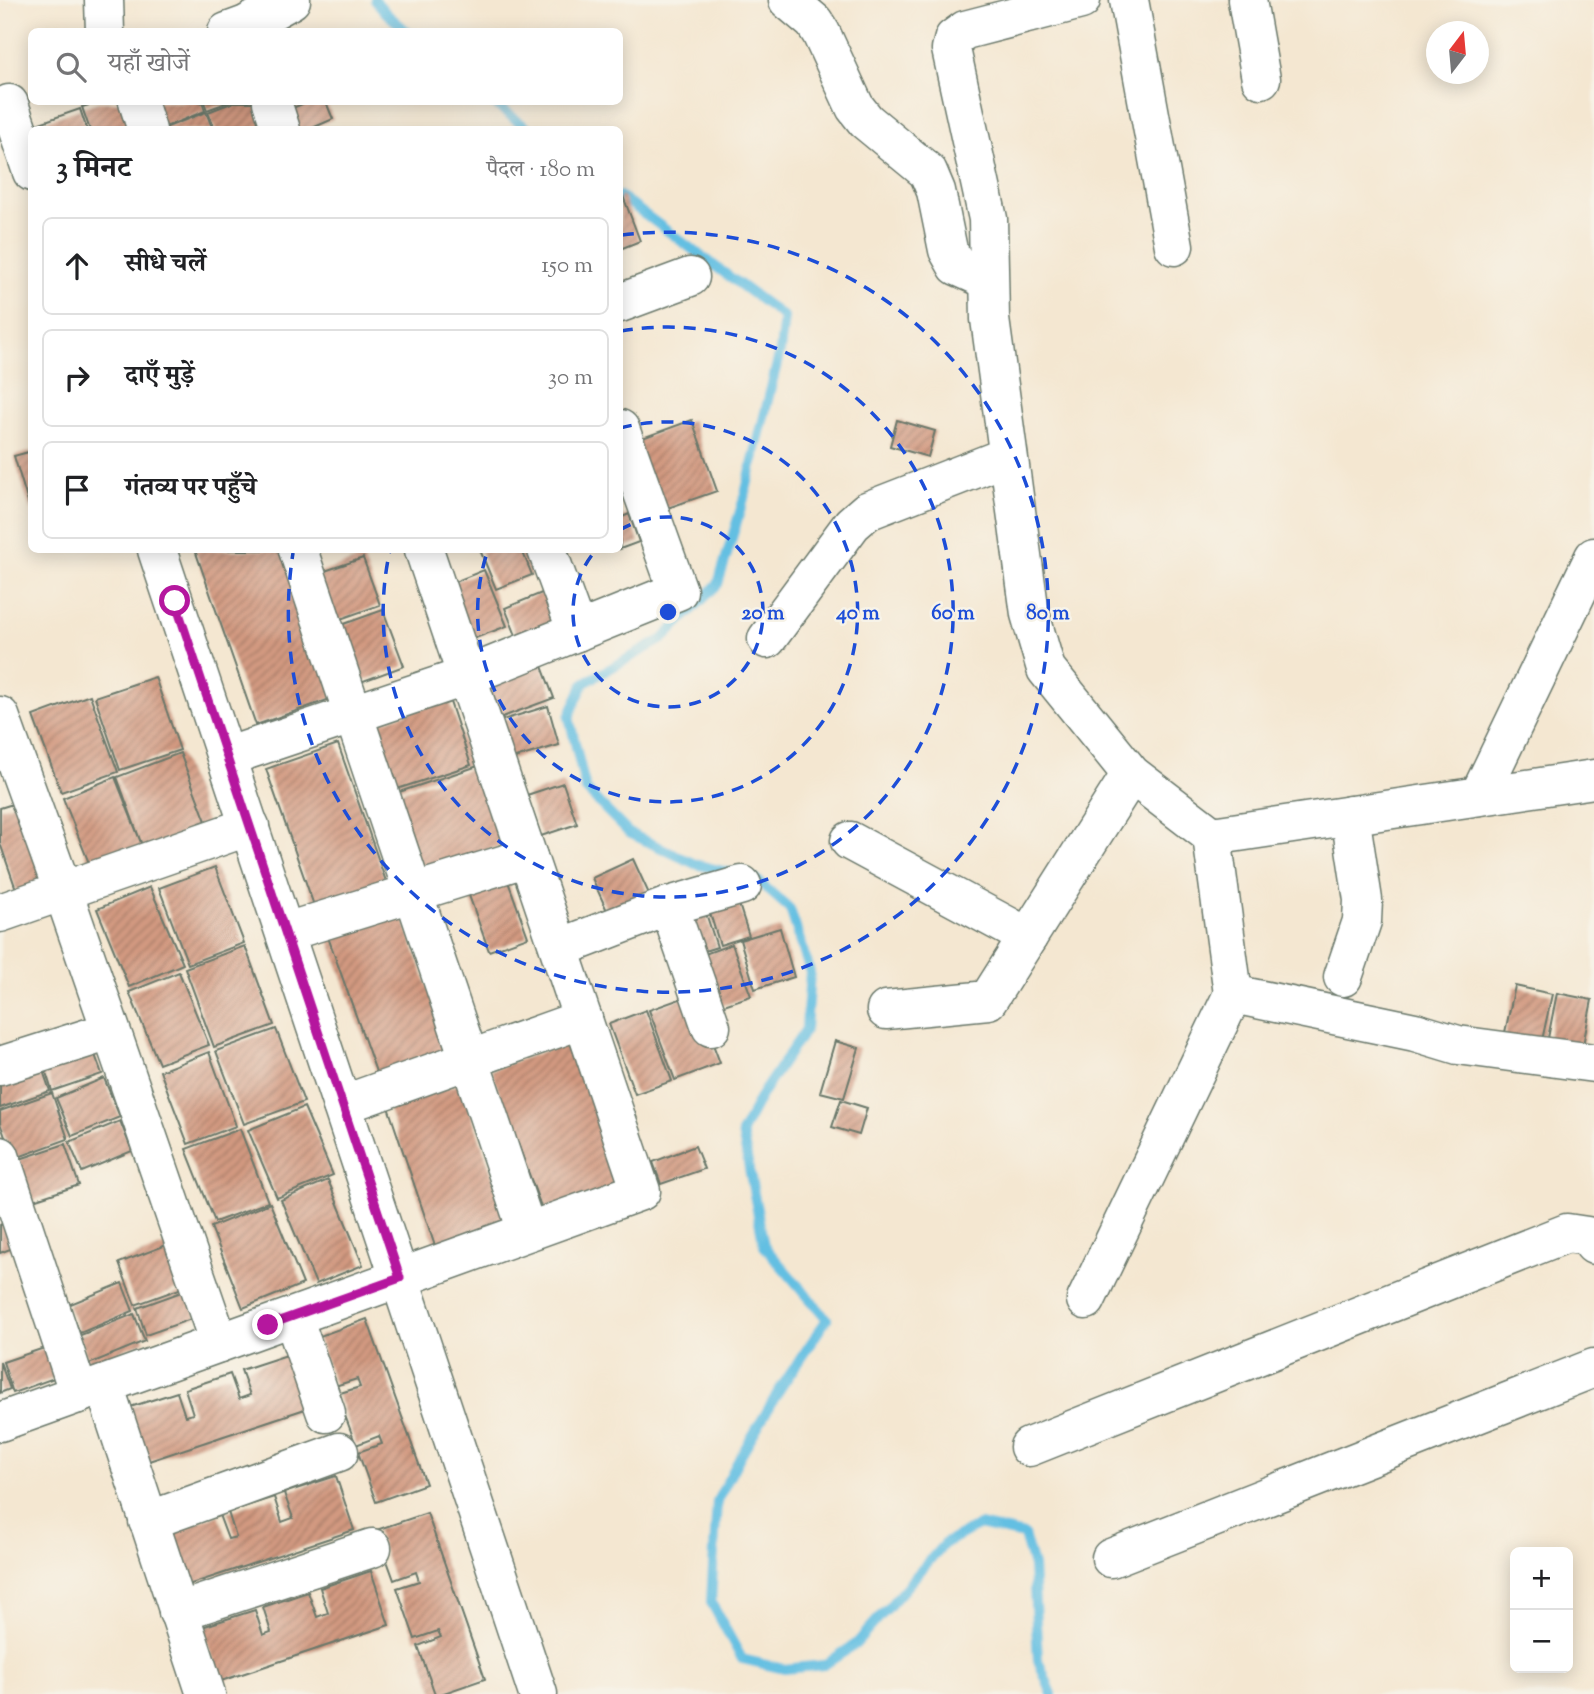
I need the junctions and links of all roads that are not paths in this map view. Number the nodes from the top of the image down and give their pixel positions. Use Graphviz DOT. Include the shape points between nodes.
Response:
graph roads {
  1 [pos="104,0"];
  2 [pos="291,0"];
  3 [pos="788,0"];
  4 [pos="1081,0"];
  5 [pos="1129,0"];
  6 [pos="1247,0"];
  7 [pos="105,28"];
  8 [pos="242,28"];
  9 [pos="1261,79"];
  10 [pos="14,103"];
  11 [pos="139,105"];
  12 [pos="273,105"];
  13 [pos="146,126"];
  14 [pos="280,126"];
  15 [pos="28,157"];
  16 [pos="1174,246"];
  17 [pos="690,277"];
  18 [pos="988,280"];
  19 [pos="623,302"];
  20 [pos="623,437"];
  21 [pos="1008,456"];
  22 [pos="159,553"];
  23 [pos="299,553"];
  24 [pos="425,553"];
  25 [pos="548,553"];
  26 [pos="1594,557"];
  27 [pos="577,632"];
  28 [pos="767,639"];
  29 [pos="467,676"];
  30 [pos="353,714"];
  31 [pos="4,740"];
  32 [pos="226,757"];
  33 [pos="1130,774"];
  34 [pos="1594,779"];
  35 [pos="1479,796"];
  36 [pos="1350,815"];
  37 [pos="250,826"];
  38 [pos="1212,836"];
  39 [pos="850,841"];
  40 [pos="528,857"];
  41 [pos="742,885"];
  42 [pos="63,891"];
  43 [pos="413,893"];
  44 [pos="669,906"];
  45 [pos="0,913"];
  46 [pos="286,932"];
  47 [pos="1028,937"];
  48 [pos="560,948"];
  49 [pos="1343,977"];
  50 [pos="1233,994"];
  51 [pos="886,1010"];
  52 [pos="583,1019"];
  53 [pos="711,1027"];
  54 [pos="110,1031"];
  55 [pos="470,1060"];
  56 [pos="1594,1063"];
  57 [pos="0,1066"];
  58 [pos="342,1105"];
  59 [pos="0,1156"];
  60 [pos="527,1231"];
  61 [pos="1594,1245"];
  62 [pos="400,1278"];
  63 [pos="1086,1300"];
  64 [pos="293,1317"];
  65 [pos="219,1343"];
  66 [pos="1594,1368"];
  67 [pos="91,1389"];
  68 [pos="326,1413"];
  69 [pos="0,1422"];
  70 [pos="1029,1447"];
  71 [pos="339,1452"];
  72 [pos="149,1521"];
  73 [pos="372,1548"];
  74 [pos="1111,1558"];
  75 [pos="178,1612"];
  76 [pos="205,1694"];
  77 [pos="538,1694"];
  1 -- 7 [label="street"];
  2 -- 8 [label="street"];
  3 -- 18 [label="street" via="814,22 866,121 928,172 948,250 957,265"];
  4 -- 18 [label="street" via="965,30 954,38 951,50 988,219"];
  5 -- 16 [label="street"];
  6 -- 9 [label="street"];
  10 -- 15 [label="street"];
  11 -- 13 [label="street"];
  12 -- 14 [label="street"];
  17 -- 19 [label="street"];
  18 -- 21 [label="street"];
  20 -- 27 [label="street" via="678,591"];
  21 -- 28 [label="street" via="866,511"];
  21 -- 33 [label="street" via="1030,614 1045,669"];
  22 -- 32 [label="street"];
  23 -- 30 [label="street"];
  24 -- 29 [label="street"];
  25 -- 27 [label="street"];
  26 -- 35 [label="street"];
  27 -- 29 [label="street"];
  29 -- 30 [label="street"];
  29 -- 40 [label="street"];
  30 -- 32 [label="street"];
  30 -- 43 [label="street"];
  31 -- 42 [label="street"];
  32 -- 37 [label="street"];
  33 -- 38 [label="street"];
  33 -- 47 [label="street"];
  34 -- 35 [label="street"];
  35 -- 36 [label="street"];
  36 -- 38 [label="street"];
  36 -- 49 [label="street" via="1363,900 1362,921"];
  37 -- 42 [label="street"];
  37 -- 46 [label="street"];
  38 -- 50 [label="street"];
  39 -- 47 [label="street"];
  40 -- 43 [label="street"];
  40 -- 48 [label="street"];
  41 -- 44 [label="street"];
  42 -- 45 [label="street"];
  42 -- 54 [label="street"];
  43 -- 46 [label="street"];
  43 -- 55 [label="street"];
  44 -- 48 [label="street"];
  44 -- 53 [label="street"];
  46 -- 58 [label="street"];
  47 -- 51 [label="street" via="988,1000"];
  48 -- 52 [label="street"];
  50 -- 56 [label="street" via="1458,1045"];
  50 -- 63 [label="street"];
  52 -- 55 [label="street"];
  52 -- 60 [label="street" via="641,1191"];
  54 -- 57 [label="street"];
  54 -- 65 [label="street"];
  55 -- 58 [label="street"];
  55 -- 60 [label="street"];
  58 -- 62 [label="street"];
  59 -- 67 [label="street"];
  60 -- 62 [label="street"];
  61 -- 70 [label="street" via="1587,1236 1567,1234"];
  62 -- 64 [label="street"];
  62 -- 77 [label="street"];
  64 -- 65 [label="street"];
  64 -- 68 [label="street"];
  65 -- 67 [label="street"];
  66 -- 74 [label="street"];
  67 -- 69 [label="street"];
  67 -- 72 [label="street"];
  71 -- 72 [label="street"];
  72 -- 75 [label="street"];
  73 -- 75 [label="street"];
  75 -- 76 [label="street"];
}
